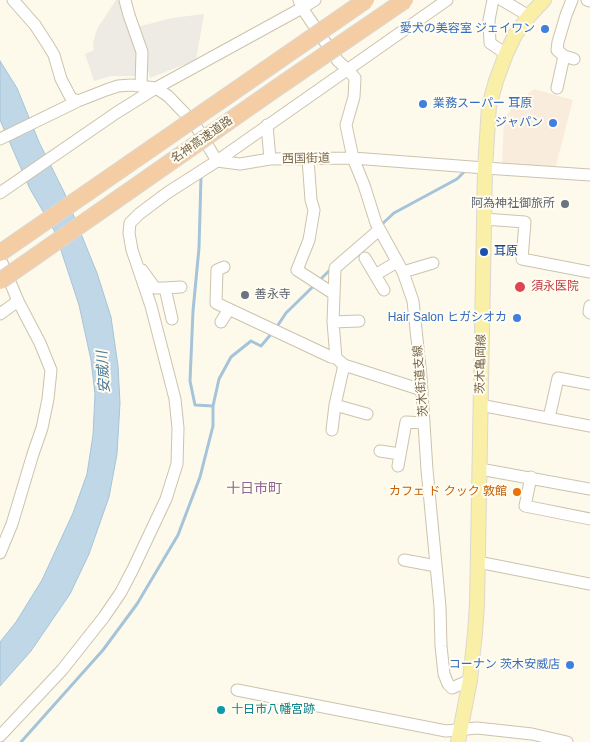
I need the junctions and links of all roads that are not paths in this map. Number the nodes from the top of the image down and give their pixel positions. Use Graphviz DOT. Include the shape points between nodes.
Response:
graph roads {
  1 [pos="13,0"];
  2 [pos="125,0"];
  3 [pos="315,0"];
  4 [pos="366,0"];
  5 [pos="405,0"];
  6 [pos="447,0"];
  7 [pos="493,0"];
  8 [pos="502,0"];
  9 [pos="544,0"];
  10 [pos="572,0"];
  11 [pos="301,4"];
  12 [pos="529,16"];
  13 [pos="506,54"];
  14 [pos="347,69"];
  15 [pos="141,86"];
  16 [pos="156,88"];
  17 [pos="557,88"];
  18 [pos="78,101"];
  19 [pos="267,125"];
  20 [pos="0,139"];
  21 [pos="353,158"];
  22 [pos="308,159"];
  23 [pos="270,160"];
  24 [pos="217,161"];
  25 [pos="485,168"];
  26 [pos="590,175"];
  27 [pos="0,193"];
  28 [pos="484,219"];
  29 [pos="379,230"];
  30 [pos="0,252"];
  31 [pos="0,258"];
  32 [pos="365,258"];
  33 [pos="136,263"];
  34 [pos="433,263"];
  35 [pos="224,267"];
  36 [pos="400,267"];
  37 [pos="590,272"];
  38 [pos="375,275"];
  39 [pos="0,281"];
  40 [pos="181,287"];
  41 [pos="166,288"];
  42 [pos="384,290"];
  43 [pos="334,294"];
  44 [pos="18,301"];
  45 [pos="590,306"];
  46 [pos="229,309"];
  47 [pos="590,313"];
  48 [pos="0,314"];
  49 [pos="172,319"];
  50 [pos="359,321"];
  51 [pos="221,322"];
  52 [pos="333,322"];
  53 [pos="340,362"];
  54 [pos="590,384"];
  55 [pos="422,390"];
  56 [pos="335,405"];
  57 [pos="480,405"];
  58 [pos="367,414"];
  59 [pos="549,418"];
  60 [pos="424,423"];
  61 [pos="590,426"];
  62 [pos="332,430"];
  63 [pos="380,451"];
  64 [pos="400,454"];
  65 [pos="398,466"];
  66 [pos="480,468"];
  67 [pos="531,477"];
  68 [pos="590,489"];
  69 [pos="590,519"];
  70 [pos="0,553"];
  71 [pos="404,560"];
  72 [pos="478,562"];
  73 [pos="436,566"];
  74 [pos="590,584"];
  75 [pos="470,680"];
  76 [pos="237,690"];
  77 [pos="0,736"];
  78 [pos="460,736"];
  79 [pos="567,742"];
  1 -- 18 [label="street" via="48,45 71,98"];
  2 -- 15 [label="street" via="142,52"];
  3 -- 11 [label="street"];
  4 -- 30 [label="highway, 名神高速道路, bridge"];
  5 -- 39 [label="highway, 名神高速道路, bridge"];
  6 -- 14 [label="street"];
  7 -- 13 [label="street" via="489,20 490,43"];
  8 -- 12 [label="street"];
  9 -- 12 [label="main road, 茨木亀岡線"];
  10 -- 17 [label="street" via="556,50 569,57"];
  11 -- 14 [label="street" via="338,61"];
  11 -- 16 [label="street"];
  12 -- 13 [label="main road, 茨木亀岡線"];
  13 -- 25 [label="main road, 茨木亀岡線" via="489,106"];
  14 -- 19 [label="street"];
  14 -- 21 [label="street, 茨木街道支線" via="355,78 354,97 346,125"];
  15 -- 16 [label="street"];
  15 -- 18 [label="street" via="118,86"];
  16 -- 24 [label="street" via="194,123"];
  16 -- 27 [label="street"];
  18 -- 20 [label="street"];
  19 -- 23 [label="street"];
  19 -- 24 [label="street"];
  21 -- 22 [label="street, 西国街道"];
  21 -- 25 [label="street, 西国街道"];
  21 -- 29 [label="street, 茨木街道支線"];
  22 -- 23 [label="street, 西国街道"];
  22 -- 43 [label="street" via="314,210 309,240 297,270"];
  23 -- 24 [label="street, 西国街道" via="240,164"];
  24 -- 33 [label="street" via="167,193 130,223"];
  25 -- 26 [label="street, 西国街道"];
  25 -- 28 [label="main road, 茨木亀岡線"];
  28 -- 37 [label="street" via="525,222 522,259"];
  28 -- 57 [label="main road, 茨木亀岡線"];
  29 -- 36 [label="street, 茨木街道支線"];
  29 -- 43 [label="street" via="335,268"];
  31 -- 44 [label="street"];
  32 -- 38 [label="street"];
  33 -- 41 [label="street" via="155,288"];
  33 -- 77 [label="street" via="175,398 177,464 166,499 121,592 62,670"];
  34 -- 36 [label="street"];
  35 -- 46 [label="street" via="217,270 216,303"];
  36 -- 38 [label="street"];
  36 -- 55 [label="street, 茨木街道支線" via="413,301"];
  38 -- 42 [label="street"];
  40 -- 41 [label="street"];
  41 -- 49 [label="street"];
  43 -- 52 [label="street"];
  44 -- 48 [label="street"];
  44 -- 70 [label="street" via="51,370 42,428"];
  45 -- 47 [label="street"];
  46 -- 51 [label="street"];
  46 -- 53 [label="street"];
  50 -- 52 [label="street"];
  52 -- 53 [label="street"];
  53 -- 55 [label="street"];
  53 -- 56 [label="street"];
  54 -- 59 [label="street" via="558,378"];
  55 -- 60 [label="street, 茨木街道支線"];
  56 -- 58 [label="street"];
  56 -- 62 [label="street"];
  57 -- 59 [label="street"];
  57 -- 66 [label="main road, 茨木亀岡線"];
  59 -- 61 [label="street"];
  60 -- 64 [label="street" via="406,422"];
  60 -- 73 [label="street, 茨木街道支線"];
  63 -- 64 [label="street"];
  64 -- 65 [label="street"];
  66 -- 67 [label="street"];
  66 -- 72 [label="main road, 茨木亀岡線"];
  67 -- 68 [label="street"];
  67 -- 69 [label="street" via="525,506"];
  71 -- 73 [label="street"];
  72 -- 74 [label="street"];
  72 -- 75 [label="main road, 茨木亀岡線"];
  73 -- 75 [label="street, 茨木街道支線" via="446,680 452,688"];
  75 -- 78 [label="main road, 茨木亀岡線"];
  76 -- 78 [label="street"];
  78 -- 79 [label="street" via="477,728 532,734"];
}
